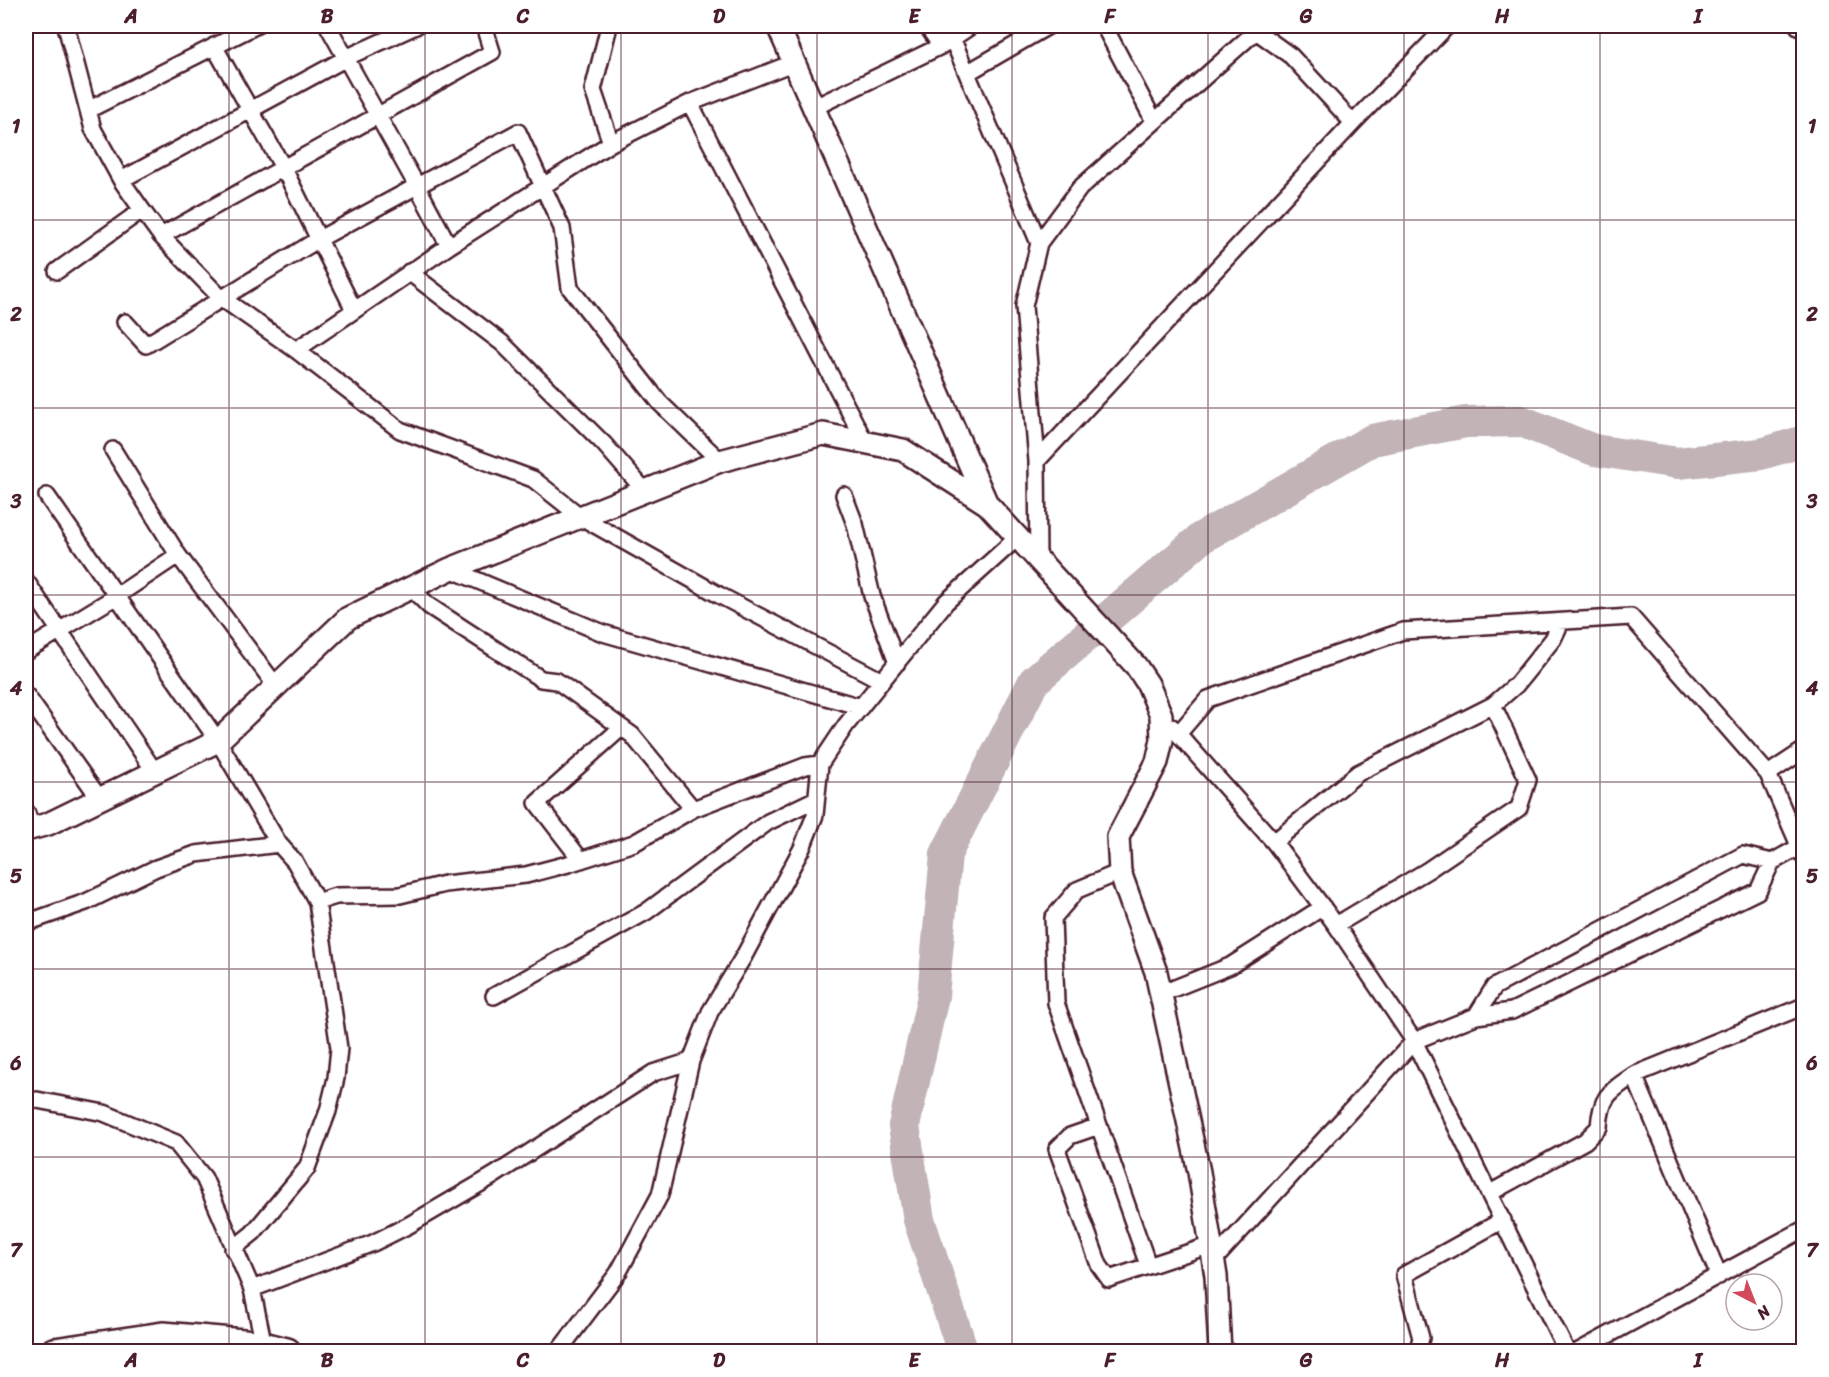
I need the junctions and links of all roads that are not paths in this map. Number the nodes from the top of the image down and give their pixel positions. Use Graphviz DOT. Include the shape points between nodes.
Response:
graph roads {
  1 [pos="66,26"];
  2 [pos="255,26"];
  3 [pos="328,26"];
  4 [pos="417,26"];
  5 [pos="484,26"];
  6 [pos="608,26"];
  7 [pos="778,26"];
  8 [pos="927,26"];
  9 [pos="971,26"];
  10 [pos="1048,26"];
  11 [pos="1104,26"];
  12 [pos="1447,26"];
  13 [pos="1798,26"];
  14 [pos="1255,28"];
  15 [pos="1803,28"];
  16 [pos="946,42"];
  17 [pos="214,46"];
  18 [pos="346,59"];
  19 [pos="795,62"];
  20 [pos="967,73"];
  21 [pos="690,104"];
  22 [pos="815,107"];
  23 [pos="88,110"];
  24 [pos="250,111"];
  25 [pos="379,113"];
  26 [pos="1154,121"];
  27 [pos="1353,123"];
  28 [pos="611,142"];
  29 [pos="284,169"];
  30 [pos="121,180"];
  31 [pos="417,186"];
  32 [pos="544,187"];
  33 [pos="142,210"];
  34 [pos="161,236"];
  35 [pos="319,239"];
  36 [pos="1039,243"];
  37 [pos="449,246"];
  38 [pos="57,271"];
  39 [pos="409,272"];
  40 [pos="220,297"];
  41 [pos="354,310"];
  42 [pos="125,322"];
  43 [pos="296,350"];
  44 [pos="865,442"];
  45 [pos="113,450"];
  46 [pos="720,461"];
  47 [pos="1037,462"];
  48 [pos="645,491"];
  49 [pos="843,495"];
  50 [pos="46,496"];
  51 [pos="987,504"];
  52 [pos="582,517"];
  53 [pos="1018,537"];
  54 [pos="178,555"];
  55 [pos="1038,558"];
  56 [pos="450,569"];
  57 [pos="26,580"];
  58 [pos="412,589"];
  59 [pos="115,597"];
  60 [pos="1561,622"];
  61 [pos="59,631"];
  62 [pos="26,651"];
  63 [pos="897,663"];
  64 [pos="882,681"];
  65 [pos="276,687"];
  66 [pos="26,695"];
  67 [pos="1493,705"];
  68 [pos="861,707"];
  69 [pos="1161,714"];
  70 [pos="620,729"];
  71 [pos="1178,734"];
  72 [pos="218,741"];
  73 [pos="1803,750"];
  74 [pos="820,764"];
  75 [pos="155,772"];
  76 [pos="1768,774"];
  77 [pos="100,799"];
  78 [pos="816,799"];
  79 [pos="693,809"];
  80 [pos="28,823"];
  81 [pos="1274,842"];
  82 [pos="279,844"];
  83 [pos="1801,852"];
  84 [pos="581,860"];
  85 [pos="1772,862"];
  86 [pos="1120,872"];
  87 [pos="317,902"];
  88 [pos="1323,907"];
  89 [pos="26,923"];
  90 [pos="1336,925"];
  91 [pos="1160,994"];
  92 [pos="494,996"];
  93 [pos="1803,1006"];
  94 [pos="1476,1016"];
  95 [pos="1414,1041"];
  96 [pos="691,1061"];
  97 [pos="1634,1075"];
  98 [pos="37,1100"];
  99 [pos="1099,1126"];
  100 [pos="1490,1193"];
  101 [pos="1503,1220"];
  102 [pos="1803,1230"];
  103 [pos="233,1249"];
  104 [pos="1213,1252"];
  105 [pos="1148,1265"];
  106 [pos="1719,1276"];
  107 [pos="252,1289"];
  108 [pos="275,1349"];
  109 [pos="54,1352"];
  110 [pos="558,1352"];
  111 [pos="1220,1352"];
  112 [pos="1417,1352"];
  113 [pos="1568,1352"];
  114 [pos="1577,1352"];
  1 -- 23 [label="street"];
  2 -- 17 [label="street"];
  3 -- 18 [label="street"];
  4 -- 18 [label="street"];
  5 -- 25 [label="street" via="492,52"];
  6 -- 28 [label="street" via="593,90"];
  7 -- 19 [label="main road"];
  8 -- 16 [label="street"];
  9 -- 16 [label="street"];
  10 -- 20 [label="street"];
  11 -- 26 [label="street"];
  12 -- 27 [label="street"];
  13 -- 15 [label="street"];
  14 -- 26 [label="street"];
  14 -- 27 [label="street" via="1291,56"];
  16 -- 20 [label="street"];
  16 -- 22 [label="street"];
  17 -- 23 [label="street"];
  17 -- 24 [label="street"];
  18 -- 24 [label="street"];
  18 -- 25 [label="street"];
  19 -- 21 [label="street"];
  19 -- 22 [label="main road"];
  20 -- 36 [label="street"];
  21 -- 28 [label="street"];
  21 -- 44 [label="street"];
  22 -- 51 [label="main road"];
  23 -- 30 [label="street" via="93,129"];
  24 -- 29 [label="street"];
  24 -- 30 [label="street"];
  25 -- 29 [label="street"];
  25 -- 31 [label="street"];
  26 -- 36 [label="street" via="1080,188"];
  27 -- 47 [label="street"];
  28 -- 32 [label="street"];
  29 -- 34 [label="street"];
  29 -- 35 [label="street"];
  30 -- 33 [label="street"];
  31 -- 32 [label="street" via="518,132"];
  31 -- 35 [label="street"];
  31 -- 37 [label="street"];
  32 -- 37 [label="street"];
  32 -- 46 [label="street" via="562,228 570,288 660,403"];
  33 -- 34 [label="street"];
  33 -- 38 [label="street"];
  34 -- 40 [label="street"];
  35 -- 40 [label="street"];
  35 -- 41 [label="street"];
  36 -- 47 [label="street" via="1024,306"];
  37 -- 39 [label="street"];
  39 -- 41 [label="street"];
  39 -- 48 [label="street" via="502,343 604,444"];
  40 -- 42 [label="street" via="146,345"];
  40 -- 43 [label="street"];
  41 -- 43 [label="street"];
  43 -- 52 [label="street" via="400,430 533,479"];
  44 -- 46 [label="main road" via="823,434"];
  44 -- 51 [label="main road" via="903,450"];
  45 -- 54 [label="street"];
  46 -- 48 [label="main road"];
  47 -- 55 [label="street"];
  48 -- 52 [label="main road"];
  49 -- 63 [label="street" via="855,524 872,596"];
  50 -- 59 [label="street"];
  51 -- 53 [label="main road"];
  52 -- 56 [label="main road"];
  52 -- 64 [label="street"];
  53 -- 55 [label="main road"];
  53 -- 63 [label="street" via="946,602"];
  54 -- 59 [label="street"];
  54 -- 65 [label="street"];
  55 -- 69 [label="main road" via="1136,666"];
  56 -- 58 [label="main road"];
  56 -- 68 [label="street" via="603,633"];
  57 -- 61 [label="street"];
  58 -- 65 [label="main road" via="348,618"];
  58 -- 70 [label="street" via="429,606 541,679 557,681"];
  59 -- 61 [label="street"];
  59 -- 72 [label="street"];
  60 -- 67 [label="street" via="1516,685"];
  60 -- 71 [label="street" via="1403,631 1208,699"];
  60 -- 76 [label="street" via="1631,617"];
  61 -- 62 [label="street"];
  61 -- 75 [label="street"];
  63 -- 64 [label="street"];
  64 -- 68 [label="street"];
  65 -- 72 [label="main road"];
  66 -- 77 [label="street"];
  67 -- 81 [label="street" via="1358,773"];
  67 -- 90 [label="street" via="1528,780 1519,808 1428,870"];
  68 -- 74 [label="street"];
  69 -- 71 [label="street"];
  69 -- 86 [label="main road" via="1162,740 1157,762 1118,837"];
  70 -- 79 [label="street" via="632,735"];
  70 -- 84 [label="street" via="537,803"];
  71 -- 81 [label="street"];
  72 -- 75 [label="main road"];
  72 -- 82 [label="street"];
  73 -- 76 [label="street"];
  74 -- 78 [label="street"];
  74 -- 79 [label="street" via="805,766"];
  75 -- 77 [label="main road"];
  76 -- 83 [label="street"];
  77 -- 80 [label="main road"];
  78 -- 92 [label="street" via="768,822 646,912"];
  78 -- 96 [label="street" via="815,815 802,848 710,1012"];
  79 -- 84 [label="street" via="634,843"];
  81 -- 88 [label="street"];
  82 -- 87 [label="street" via="295,862"];
  82 -- 89 [label="street" via="196,854 156,868 86,902"];
  83 -- 85 [label="street"];
  84 -- 87 [label="street" via="526,875 445,884 400,895 336,896"];
  85 -- 94 [label="street" via="1758,891 1512,1011"];
  85 -- 94 [label="street" via="1743,855 1494,987"];
  86 -- 91 [label="main road" via="1156,972"];
  86 -- 99 [label="street" via="1077,891 1053,918 1056,1002"];
  87 -- 103 [label="street" via="339,1048 336,1078 307,1168 253,1233"];
  88 -- 90 [label="street"];
  88 -- 91 [label="street" via="1230,966"];
  90 -- 95 [label="street"];
  91 -- 104 [label="main road"];
  93 -- 97 [label="street"];
  94 -- 95 [label="street"];
  95 -- 100 [label="street"];
  95 -- 104 [label="street"];
  96 -- 107 [label="street" via="653,1073 493,1176 410,1224 373,1243"];
  96 -- 110 [label="street" via="660,1195 618,1273"];
  97 -- 100 [label="street" via="1609,1092 1600,1107 1599,1127 1585,1141"];
  97 -- 106 [label="street"];
  98 -- 103 [label="street" via="104,1113 176,1143 204,1178"];
  99 -- 105 [label="street"];
  99 -- 105 [label="street" via="1070,1136 1057,1149 1100,1265 1109,1278"];
  100 -- 101 [label="street"];
  101 -- 112 [label="street" via="1404,1275 1421,1338"];
  101 -- 113 [label="street"];
  102 -- 106 [label="street"];
  103 -- 107 [label="street"];
  104 -- 105 [label="street"];
  104 -- 111 [label="main road"];
  106 -- 114 [label="street"];
  107 -- 108 [label="street"];
  108 -- 109 [label="highway" via="163,1336"];
}
